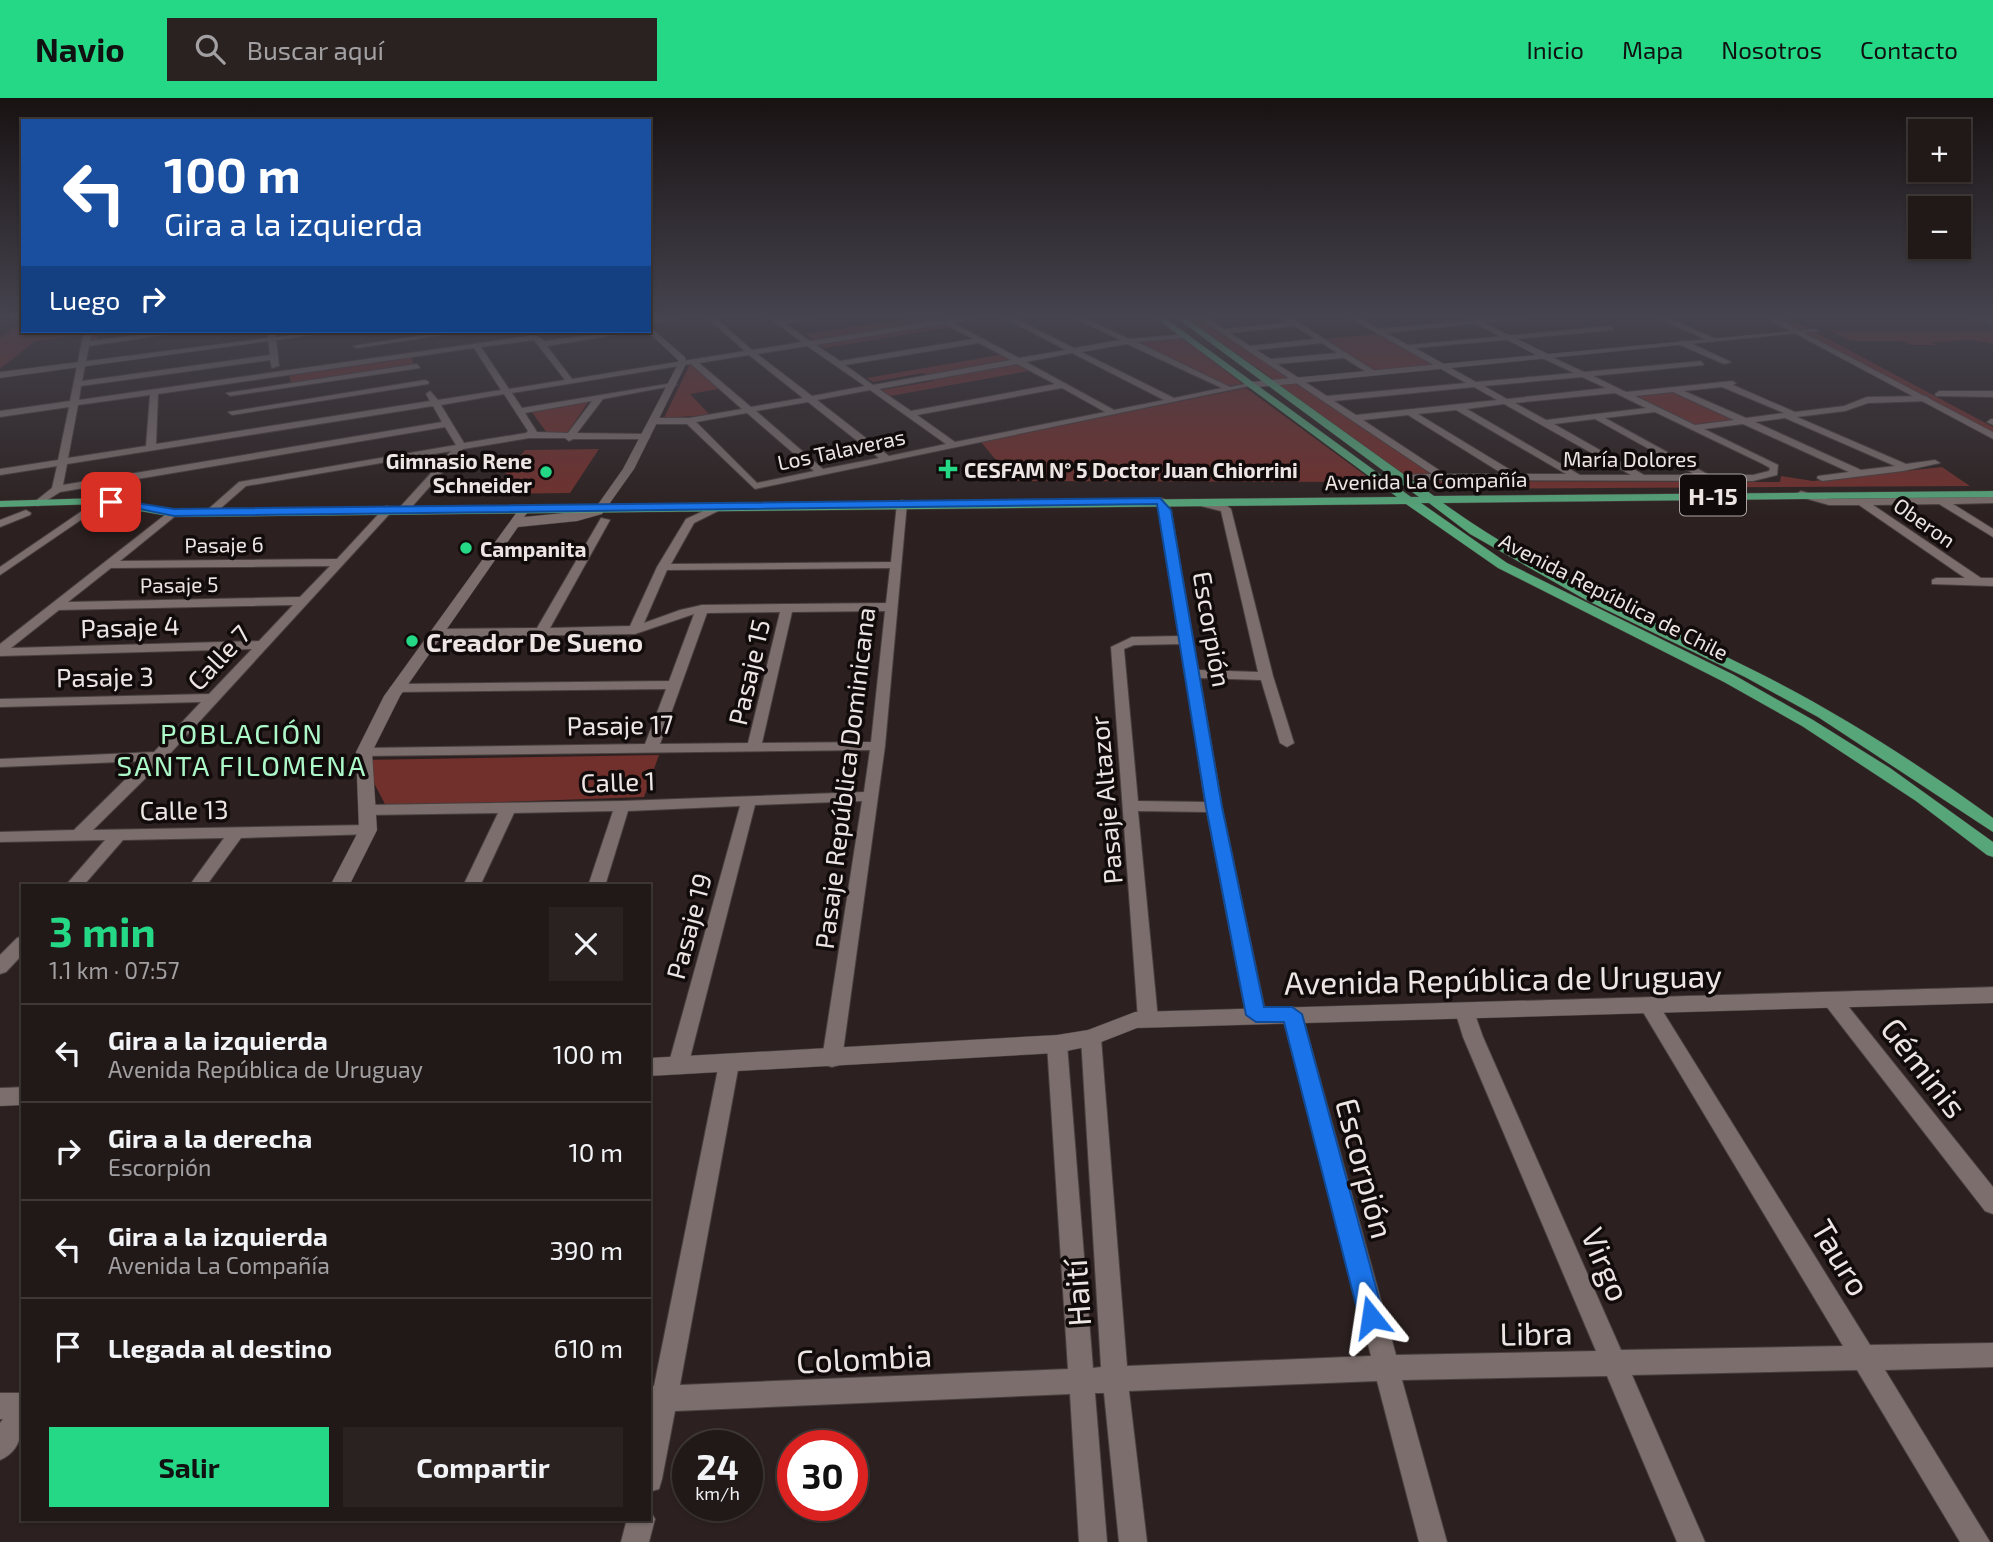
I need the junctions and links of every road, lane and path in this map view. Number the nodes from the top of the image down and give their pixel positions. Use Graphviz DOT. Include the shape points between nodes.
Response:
graph roads {
  1 [pos="82,383"];
  2 [pos="213,383"];
  3 [pos="229,383"];
  4 [pos="297,383"];
  5 [pos="416,383"];
  6 [pos="426,383"];
  7 [pos="500,383"];
  8 [pos="554,383"];
  9 [pos="718,383"];
  10 [pos="790,383"];
  11 [pos="865,383"];
  12 [pos="896,383"];
  13 [pos="1060,383"];
  14 [pos="1138,383"];
  15 [pos="1218,383"];
  16 [pos="1261,383"];
  17 [pos="1273,383"];
  18 [pos="1301,383"];
  19 [pos="1469,383"];
  20 [pos="1472,383"];
  21 [pos="1602,383"];
  22 [pos="1896,383"];
  23 [pos="78,384"];
  24 [pos="673,385"];
  25 [pos="1250,385"];
  26 [pos="1065,386"];
  27 [pos="1226,387"];
  28 [pos="871,388"];
  29 [pos="1927,388"];
  30 [pos="1674,389"];
  31 [pos="505,391"];
  32 [pos="153,392"];
  33 [pos="1620,392"];
  34 [pos="230,393"];
  35 [pos="1939,394"];
  36 [pos="1993,394"];
  37 [pos="600,397"];
  38 [pos="810,399"];
  39 [pos="1926,399"];
  40 [pos="1171,400"];
  41 [pos="1326,400"];
  42 [pos="1506,402"];
  43 [pos="433,403"];
  44 [pos="74,404"];
  45 [pos="1960,405"];
  46 [pos="1458,407"];
  47 [pos="1657,409"];
  48 [pos="519,411"];
  49 [pos="748,411"];
  50 [pos="1110,411"];
  51 [pos="232,412"];
  52 [pos="1409,412"];
  53 [pos="0,414"];
  54 [pos="909,414"];
  55 [pos="1791,415"];
  56 [pos="1595,416"];
  57 [pos="1981,416"];
  58 [pos="1354,418"];
  59 [pos="655,421"];
  60 [pos="689,421"];
  61 [pos="1744,421"];
  62 [pos="1992,422"];
  63 [pos="1544,423"];
  64 [pos="447,424"];
  65 [pos="1695,427"];
  66 [pos="233,435"];
  67 [pos="529,435"];
  68 [pos="1993,436"];
  69 [pos="645,437"];
  70 [pos="569,438"];
  71 [pos="953,445"];
  72 [pos="461,446"];
  73 [pos="151,448"];
  74 [pos="239,459"];
  75 [pos="887,459"];
  76 [pos="61,462"];
  77 [pos="1935,463"];
  78 [pos="1905,467"];
  79 [pos="0,472"];
  80 [pos="821,472"];
  81 [pos="1860,473"];
  82 [pos="1641,476"];
  83 [pos="1708,476"];
  84 [pos="1402,477"];
  85 [pos="1443,477"];
  86 [pos="1514,477"];
  87 [pos="1578,477"];
  88 [pos="1822,478"];
  89 [pos="243,484"];
  90 [pos="57,489"];
  91 [pos="1801,494"];
  92 [pos="1850,494"];
  93 [pos="1993,494"];
  94 [pos="1941,500"];
  95 [pos="1993,500"];
  96 [pos="1409,501"];
  97 [pos="1434,501"];
  98 [pos="1861,501"];
  99 [pos="38,503"];
  100 [pos="902,503"];
  101 [pos="1162,503"];
  102 [pos="0,504"];
  103 [pos="725,505"];
  104 [pos="607,506"];
  105 [pos="526,507"];
  106 [pos="390,508"];
  107 [pos="405,508"];
  108 [pos="156,511"];
  109 [pos="210,512"];
  110 [pos="26,513"];
  111 [pos="86,513"];
  112 [pos="174,513"];
  113 [pos="0,514"];
  114 [pos="605,520"];
  115 [pos="0,524"];
  116 [pos="514,524"];
  117 [pos="1993,534"];
  118 [pos="340,562"];
  119 [pos="108,565"];
  120 [pos="896,565"];
  121 [pos="663,567"];
  122 [pos="0,572"];
  123 [pos="1936,582"];
  124 [pos="1978,582"];
  125 [pos="1993,582"];
  126 [pos="303,601"];
  127 [pos="56,606"];
  128 [pos="893,607"];
  129 [pos="787,608"];
  130 [pos="702,609"];
  131 [pos="635,630"];
  132 [pos="541,632"];
  133 [pos="438,634"];
  134 [pos="1185,640"];
  135 [pos="261,646"];
  136 [pos="2,647"];
  137 [pos="1193,674"];
  138 [pos="1266,676"];
  139 [pos="674,685"];
  140 [pos="397,688"];
  141 [pos="211,698"];
  142 [pos="0,703"];
  143 [pos="1287,743"];
  144 [pos="878,746"];
  145 [pos="754,747"];
  146 [pos="651,748"];
  147 [pos="364,752"];
  148 [pos="160,756"];
  149 [pos="0,763"];
  150 [pos="871,796"];
  151 [pos="749,800"];
  152 [pos="622,806"];
  153 [pos="1130,806"];
  154 [pos="1214,807"];
  155 [pos="508,808"];
  156 [pos="367,810"];
  157 [pos="1993,826"];
  158 [pos="368,830"];
  159 [pos="236,833"];
  160 [pos="118,835"];
  161 [pos="78,836"];
  162 [pos="1,838"];
  163 [pos="1993,851"];
  164 [pos="75,884"];
  165 [pos="198,884"];
  166 [pos="340,884"];
  167 [pos="472,884"];
  168 [pos="597,884"];
  169 [pos="21,944"];
  170 [pos="0,967"];
  171 [pos="1993,995"];
  172 [pos="1943,996"];
  173 [pos="1833,1001"];
  174 [pos="1650,1007"];
  175 [pos="1993,1008"];
  176 [pos="1465,1011"];
  177 [pos="1292,1014"];
  178 [pos="1256,1015"];
  179 [pos="1148,1019"];
  180 [pos="1091,1038"];
  181 [pos="1057,1044"];
  182 [pos="832,1059"];
  183 [pos="729,1064"];
  184 [pos="678,1066"];
  185 [pos="651,1067"];
  186 [pos="21,1096"];
  187 [pos="0,1097"];
  188 [pos="1993,1205"];
  189 [pos="1993,1355"];
  190 [pos="1864,1358"];
  191 [pos="1613,1363"];
  192 [pos="1385,1368"];
  193 [pos="1082,1381"];
  194 [pos="1115,1381"];
  195 [pos="658,1399"];
  196 [pos="0,1406"];
  197 [pos="21,1408"];
  198 [pos="21,1411"];
  199 [pos="0,1447"];
  200 [pos="651,1461"];
  201 [pos="640,1521"];
  202 [pos="635,1542"];
  203 [pos="1093,1542"];
  204 [pos="1133,1542"];
  205 [pos="1433,1542"];
  206 [pos="1691,1542"];
  207 [pos="1976,1542"];
  1 -- 23 [label="street"];
  2 -- 32 [label="street"];
  3 -- 34 [label="street"];
  4 -- 34 [label="street"];
  5 -- 51 [label="street"];
  6 -- 43 [label="street"];
  7 -- 31 [label="street"];
  8 -- 31 [label="street"];
  9 -- 49 [label="street"];
  10 -- 38 [label="street"];
  11 -- 28 [label="street"];
  12 -- 28 [label="street"];
  13 -- 26 [label="street"];
  14 -- 40 [label="street"];
  15 -- 27 [label="street"];
  16 -- 25 [label="street, Los Talaveras"];
  17 -- 84 [label="main road, Avenida República de Chile"];
  18 -- 41 [label="street"];
  19 -- 41 [label="street"];
  20 -- 42 [label="street"];
  21 -- 33 [label="street"];
  22 -- 39 [label="street"];
  23 -- 44 [label="street"];
  24 -- 37 [label="street"];
  24 -- 59 [label="street"];
  25 -- 27 [label="street, Los Talaveras"];
  25 -- 96 [label="main road, Avenida República de Chile"];
  26 -- 50 [label="street"];
  26 -- 54 [label="street"];
  27 -- 40 [label="street, Los Talaveras"];
  28 -- 38 [label="street"];
  28 -- 54 [label="street"];
  29 -- 35 [label="street"];
  30 -- 33 [label="street"];
  30 -- 55 [label="street" via="1727,384"];
  30 -- 61 [label="street"];
  31 -- 43 [label="street"];
  31 -- 48 [label="street"];
  32 -- 44 [label="street"];
  32 -- 73 [label="street"];
  33 -- 42 [label="street"];
  33 -- 47 [label="street"];
  34 -- 51 [label="street"];
  35 -- 36 [label="street"];
  35 -- 45 [label="street"];
  37 -- 48 [label="street"];
  37 -- 70 [label="street"];
  38 -- 49 [label="street"];
  38 -- 75 [label="street"];
  39 -- 55 [label="street" via="1867,400 1845,408"];
  39 -- 68 [label="street"];
  40 -- 50 [label="street, Los Talaveras"];
  41 -- 58 [label="street"];
  42 -- 46 [label="street"];
  42 -- 63 [label="street"];
  43 -- 64 [label="street"];
  43 -- 66 [label="street"];
  44 -- 53 [label="street"];
  44 -- 76 [label="street"];
  46 -- 52 [label="street"];
  46 -- 87 [label="street"];
  47 -- 56 [label="street"];
  47 -- 65 [label="street"];
  48 -- 67 [label="street" via="533,431"];
  49 -- 60 [label="street"];
  49 -- 80 [label="street"];
  50 -- 71 [label="street, Los Talaveras"];
  51 -- 66 [label="street"];
  52 -- 58 [label="street"];
  52 -- 86 [label="street"];
  54 -- 71 [label="street"];
  55 -- 61 [label="street"];
  55 -- 78 [label="street"];
  56 -- 63 [label="street"];
  56 -- 83 [label="street"];
  57 -- 62 [label="street"];
  58 -- 85 [label="street"];
  59 -- 60 [label="street"];
  59 -- 69 [label="street"];
  60 -- 80 [label="street, Los Talaveras" via="754,486"];
  61 -- 65 [label="street"];
  61 -- 81 [label="street"];
  63 -- 82 [label="street"];
  64 -- 72 [label="street"];
  64 -- 74 [label="street"];
  65 -- 83 [label="street, María Dolores" via="1775,467 1767,477"];
  66 -- 73 [label="street"];
  66 -- 74 [label="street"];
  67 -- 70 [label="street"];
  67 -- 72 [label="street"];
  69 -- 70 [label="street"];
  69 -- 104 [label="street"];
  71 -- 75 [label="street, Los Talaveras"];
  72 -- 89 [label="street"];
  72 -- 107 [label="street"];
  73 -- 76 [label="street"];
  74 -- 89 [label="street"];
  74 -- 90 [label="street"];
  75 -- 80 [label="street, Los Talaveras"];
  76 -- 79 [label="street"];
  76 -- 90 [label="street"];
  77 -- 78 [label="street"];
  78 -- 81 [label="street"];
  81 -- 88 [label="street"];
  82 -- 83 [label="street, María Dolores"];
  82 -- 87 [label="street, María Dolores"];
  84 -- 85 [label="street, María Dolores"];
  84 -- 97 [label="main road, Avenida República de Chile"];
  85 -- 86 [label="street, María Dolores"];
  86 -- 87 [label="street, María Dolores"];
  89 -- 109 [label="street"];
  90 -- 99 [label="street"];
  91 -- 92 [label="main road, Avenida La Compañía / H-15"];
  91 -- 97 [label="main road, Avenida La Compañía / H-15"];
  91 -- 98 [label="street" via="1829,502"];
  92 -- 93 [label="main road, Avenida La Compañía / H-15"];
  92 -- 98 [label="street, Oberon"];
  94 -- 95 [label="street"];
  94 -- 98 [label="street"];
  94 -- 117 [label="street"];
  96 -- 97 [label="main road, Avenida La Compañía / H-15"];
  96 -- 101 [label="main road, Avenida La Compañía / H-15"];
  96 -- 163 [label="main road, Avenida República de Chile" via="1530,581 1769,702 1919,795"];
  97 -- 157 [label="main road, Avenida República de Chile" via="1550,576 1823,713"];
  98 -- 124 [label="street, Oberon"];
  99 -- 102 [label="main road, Avenida La Compañía / H-15"];
  99 -- 108 [label="main road, Avenida La Compañía / H-15" via="111,502"];
  100 -- 101 [label="main road, Avenida La Compañía / H-15"];
  100 -- 103 [label="main road, Avenida La Compañía / H-15"];
  100 -- 120 [label="street, Pasaje República Dominicana"];
  101 -- 134 [label="street, Escorpión"];
  101 -- 138 [label="street" via="1226,509"];
  103 -- 104 [label="main road, Avenida La Compañía / H-15"];
  103 -- 121 [label="street" via="690,522"];
  104 -- 105 [label="main road, Avenida La Compañía / H-15"];
  104 -- 116 [label="street, Avenida La Compañía" via="589,515 534,517"];
  105 -- 107 [label="main road, Avenida La Compañía / H-15"];
  105 -- 116 [label="street"];
  106 -- 107 [label="main road, Avenida La Compañía / H-15"];
  106 -- 109 [label="main road, Avenida La Compañía / H-15"];
  106 -- 118 [label="street, Calle 7"];
  108 -- 111 [label="main road, Avenida La Compañía / H-15"];
  108 -- 112 [label="main road, Avenida La Compañía / H-15"];
  109 -- 112 [label="main road, Avenida La Compañía / H-15"];
  110 -- 111 [label="main road, Avenida La Compañía / H-15"];
  110 -- 113 [label="main road, Avenida La Compañía / H-15"];
  110 -- 115 [label="street"];
  111 -- 122 [label="street"];
  112 -- 119 [label="street"];
  114 -- 132 [label="street"];
  116 -- 133 [label="street"];
  118 -- 119 [label="street, Pasaje 6"];
  118 -- 126 [label="street, Calle 7"];
  119 -- 127 [label="street"];
  120 -- 121 [label="street"];
  120 -- 128 [label="street, Pasaje República Dominicana"];
  121 -- 131 [label="street"];
  123 -- 124 [label="street"];
  124 -- 125 [label="street"];
  126 -- 127 [label="street, Pasaje 5"];
  126 -- 135 [label="street, Calle 7"];
  127 -- 136 [label="street"];
  128 -- 129 [label="street"];
  128 -- 144 [label="street, Pasaje República Dominicana"];
  129 -- 130 [label="street"];
  129 -- 145 [label="street, Pasaje 15"];
  130 -- 131 [label="street" via="675,613"];
  130 -- 139 [label="street"];
  131 -- 132 [label="street"];
  132 -- 133 [label="street"];
  133 -- 140 [label="street"];
  134 -- 137 [label="street, Escorpión"];
  134 -- 153 [label="street, Pasaje Altazor" via="1132,640 1117,647"];
  135 -- 136 [label="street, Pasaje 4"];
  135 -- 141 [label="street, Calle 7"];
  137 -- 138 [label="street"];
  137 -- 154 [label="street, Escorpión"];
  138 -- 143 [label="street"];
  139 -- 140 [label="street"];
  139 -- 146 [label="street"];
  140 -- 147 [label="street"];
  141 -- 142 [label="street, Pasaje 3"];
  141 -- 148 [label="street, Calle 7"];
  144 -- 145 [label="street, Pasaje 17"];
  144 -- 150 [label="street, Pasaje República Dominicana"];
  145 -- 146 [label="street, Pasaje 17"];
  146 -- 147 [label="street, Pasaje 17"];
  147 -- 156 [label="street"];
  148 -- 149 [label="street"];
  148 -- 161 [label="street, Calle 7"];
  150 -- 151 [label="street, Calle 1"];
  150 -- 182 [label="street, Pasaje República Dominicana"];
  151 -- 152 [label="street, Calle 1"];
  151 -- 184 [label="street, Pasaje 19"];
  152 -- 155 [label="street, Calle 1"];
  152 -- 168 [label="street"];
  153 -- 154 [label="street"];
  153 -- 179 [label="street, Pasaje Altazor"];
  154 -- 178 [label="street, Escorpión"];
  155 -- 156 [label="street, Calle 1"];
  155 -- 167 [label="street"];
  156 -- 158 [label="street"];
  158 -- 159 [label="street, Calle 13"];
  158 -- 166 [label="street"];
  159 -- 160 [label="street, Calle 13"];
  159 -- 165 [label="street"];
  160 -- 161 [label="street, Calle 13"];
  160 -- 164 [label="street"];
  161 -- 162 [label="street, Calle 13"];
  169 -- 170 [label="street"];
  171 -- 172 [label="street, Avenida República de Uruguay"];
  172 -- 173 [label="street, Avenida República de Uruguay"];
  172 -- 175 [label="street, Avenida República de Uruguay"];
  173 -- 174 [label="street, Avenida República de Uruguay"];
  173 -- 188 [label="street, Géminis"];
  174 -- 176 [label="street, Avenida República de Uruguay"];
  174 -- 190 [label="street, Tauro"];
  176 -- 177 [label="street, Avenida República de Uruguay"];
  176 -- 191 [label="street, Virgo"];
  177 -- 178 [label="street, Avenida República de Uruguay"];
  177 -- 192 [label="street, Escorpión"];
  178 -- 179 [label="street, Avenida República de Uruguay"];
  179 -- 180 [label="street, Avenida República de Uruguay"];
  180 -- 181 [label="street, Avenida República de Uruguay"];
  180 -- 194 [label="street, Haití"];
  181 -- 182 [label="street, Avenida República de Uruguay"];
  181 -- 193 [label="street, Haití"];
  182 -- 183 [label="street, Avenida República de Uruguay"];
  183 -- 184 [label="street, Avenida República de Uruguay"];
  183 -- 195 [label="street"];
  184 -- 185 [label="street, Avenida República de Uruguay"];
  186 -- 187 [label="street"];
  189 -- 190 [label="street, Libra"];
  190 -- 191 [label="street, Libra"];
  190 -- 207 [label="street, Tauro"];
  191 -- 192 [label="street, Libra"];
  191 -- 206 [label="street, Virgo"];
  192 -- 194 [label="street, Libra"];
  192 -- 205 [label="street, Escorpión"];
  193 -- 194 [label="street, Libra"];
  193 -- 195 [label="street, Colombia"];
  193 -- 203 [label="street, Haití"];
  194 -- 204 [label="street, Haití"];
  195 -- 200 [label="street"];
  196 -- 197 [label="street"];
  198 -- 199 [label="street"];
  201 -- 202 [label="street"];
}
